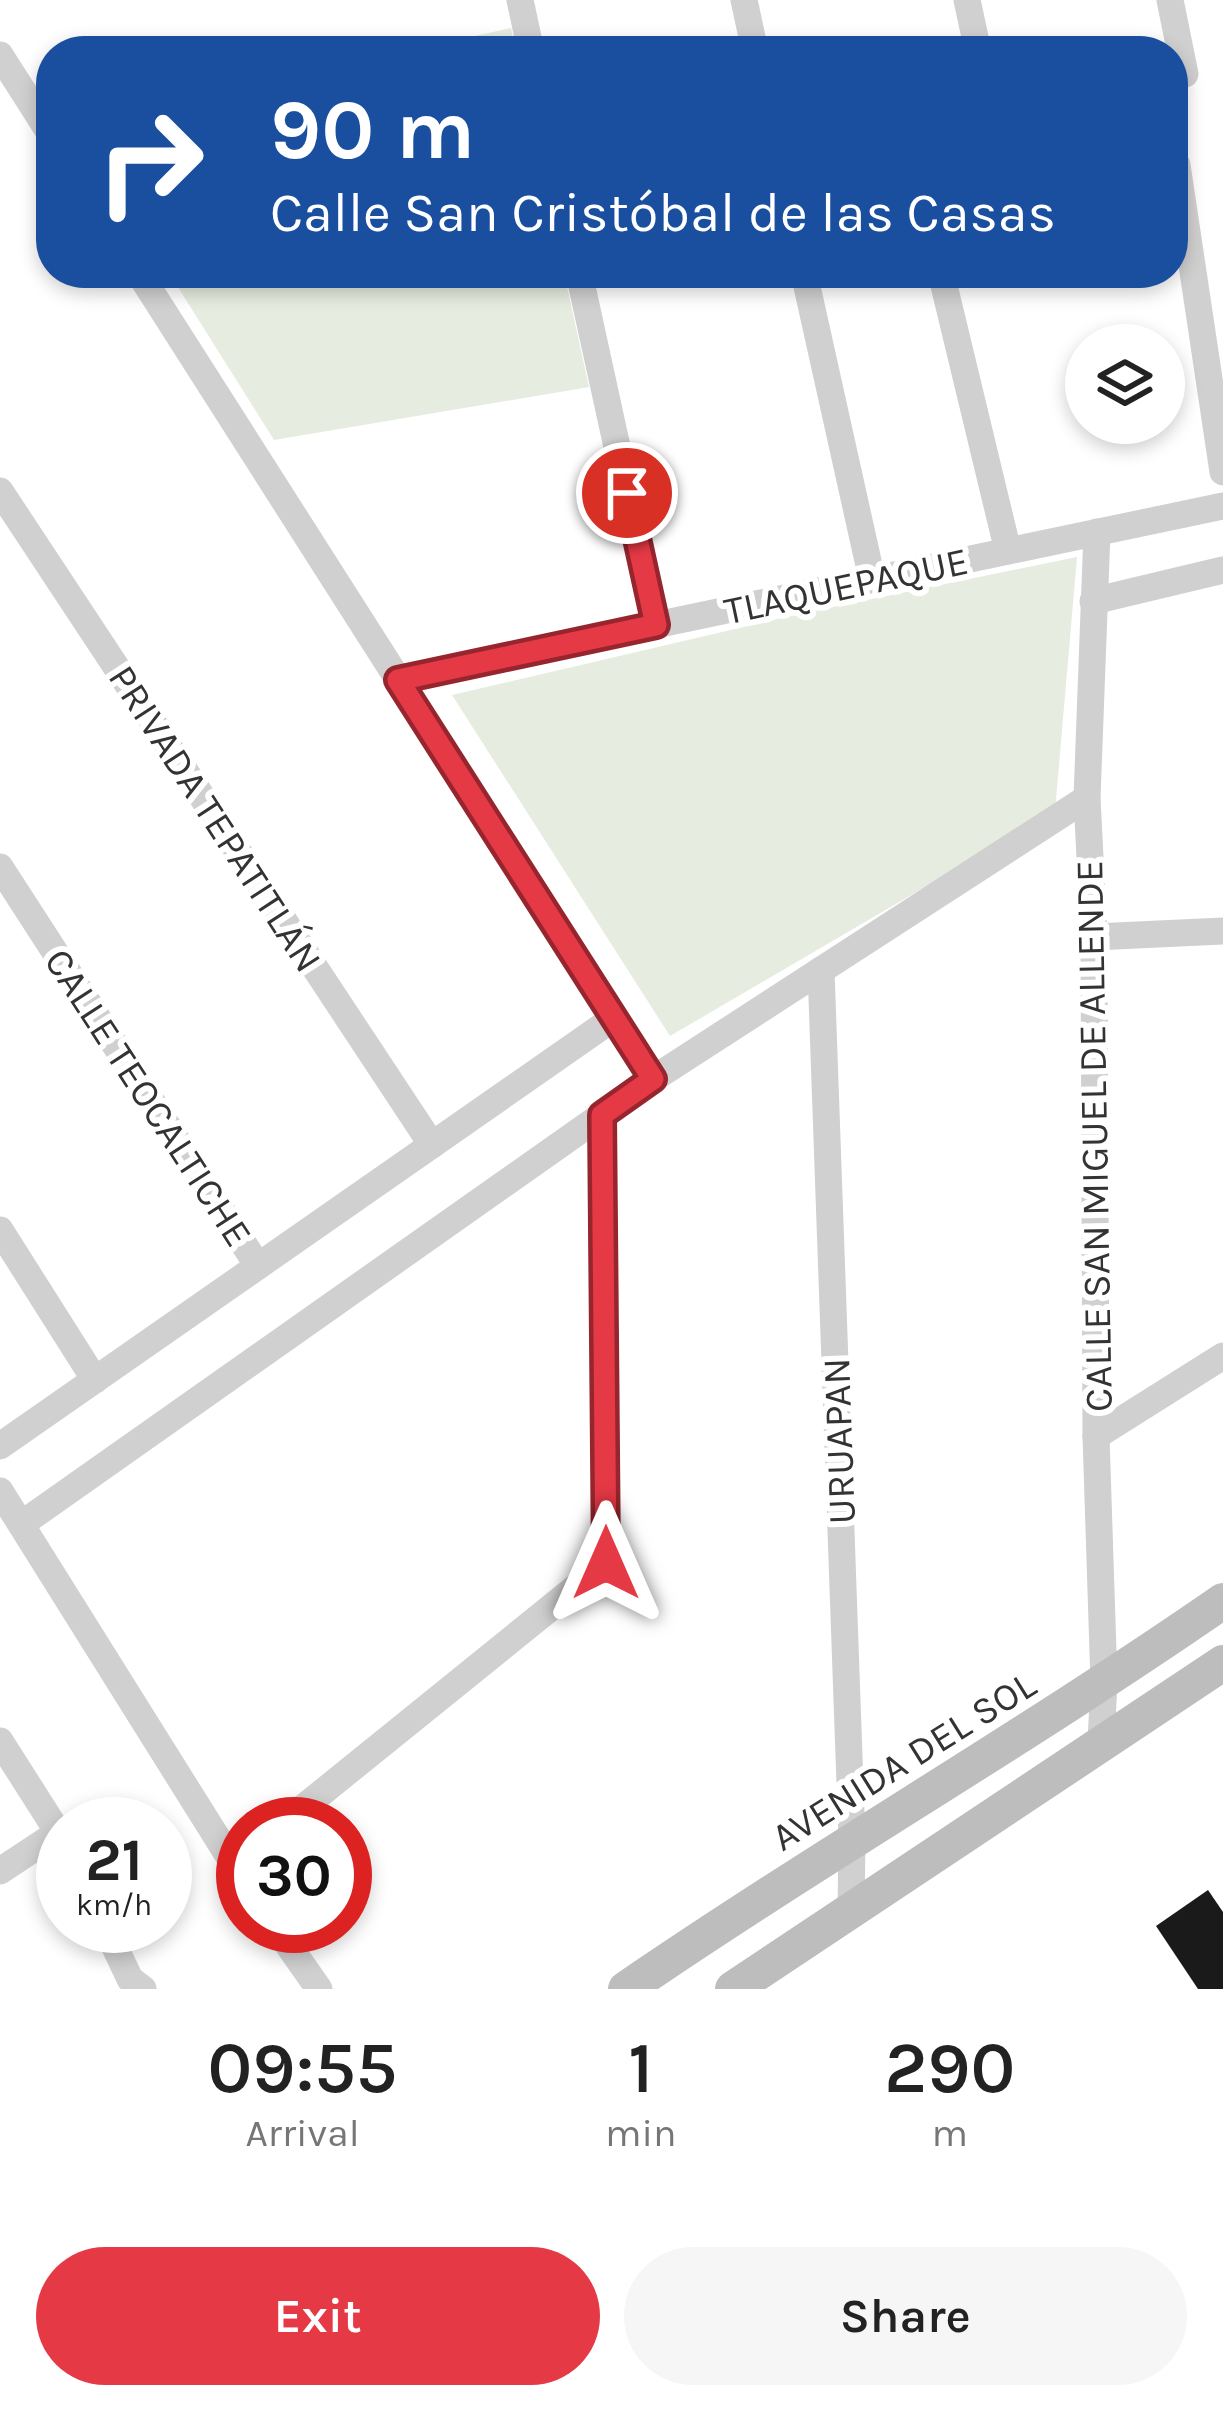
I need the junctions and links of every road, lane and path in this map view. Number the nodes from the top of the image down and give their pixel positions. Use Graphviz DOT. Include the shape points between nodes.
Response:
graph roads {
  1 [pos="520,0"];
  2 [pos="744,0"];
  3 [pos="967,0"];
  4 [pos="1170,0"];
  5 [pos="528,36"];
  6 [pos="752,36"];
  7 [pos="975,36"];
  8 [pos="1177,36"];
  9 [pos="0,56"];
  10 [pos="36,112"];
  11 [pos="1188,238"];
  12 [pos="149,288"];
  13 [pos="582,288"];
  14 [pos="807,288"];
  15 [pos="945,288"];
  16 [pos="1223,472"];
  17 [pos="0,491"];
  18 [pos="1223,506"];
  19 [pos="1097,532"];
  20 [pos="1008,551"];
  21 [pos="1223,570"];
  22 [pos="872,579"];
  23 [pos="1093,601"];
  24 [pos="656,625"];
  25 [pos="398,680"];
  26 [pos="1087,798"];
  27 [pos="0,867"];
  28 [pos="1223,931"];
  29 [pos="1094,937"];
  30 [pos="821,970"];
  31 [pos="614,1018"];
  32 [pos="653,1079"];
  33 [pos="602,1115"];
  34 [pos="432,1145"];
  35 [pos="0,1230"];
  36 [pos="258,1266"];
  37 [pos="1223,1355"];
  38 [pos="95,1380"];
  39 [pos="1096,1436"];
  40 [pos="0,1446"];
  41 [pos="0,1491"];
  42 [pos="23,1523"];
  43 [pos="1223,1601"];
  44 [pos="1223,1663"];
  45 [pos="1104,1684"];
  46 [pos="0,1741"];
  47 [pos="1101,1741"];
  48 [pos="36,1797"];
  49 [pos="316,1797"];
  50 [pos="216,1828"];
  51 [pos="852,1840"];
  52 [pos="36,1850"];
  53 [pos="0,1871"];
  54 [pos="851,1912"];
  55 [pos="118,1953"];
  56 [pos="294,1953"];
  57 [pos="143,1989"];
  58 [pos="319,1989"];
  59 [pos="626,1989"];
  60 [pos="734,1989"];
  1 -- 5 [label="street"];
  2 -- 6 [label="street"];
  3 -- 7 [label="street"];
  4 -- 8 [label="street"];
  9 -- 10 [label="street"];
  11 -- 16 [label="street"];
  12 -- 25 [label="street"];
  13 -- 24 [label="street"];
  14 -- 22 [label="street"];
  15 -- 20 [label="street"];
  17 -- 34 [label="street, PRIVADA TEPATITLÁN"];
  18 -- 19 [label="street, TLAQUEPAQUE"];
  19 -- 20 [label="street, TLAQUEPAQUE"];
  19 -- 23 [label="street, CALLE SAN MIGUEL DE ALLENDE"];
  20 -- 22 [label="street, TLAQUEPAQUE"];
  21 -- 23 [label="street"];
  22 -- 24 [label="street, TLAQUEPAQUE"];
  23 -- 26 [label="street, CALLE SAN MIGUEL DE ALLENDE"];
  24 -- 25 [label="street, TLAQUEPAQUE"];
  25 -- 31 [label="street"];
  26 -- 29 [label="street, CALLE SAN MIGUEL DE ALLENDE"];
  26 -- 30 [label="street"];
  27 -- 36 [label="street, CALLE TEOCALTICHE"];
  28 -- 29 [label="street"];
  29 -- 39 [label="street, CALLE SAN MIGUEL DE ALLENDE"];
  30 -- 32 [label="street"];
  30 -- 51 [label="street, URUAPAN"];
  31 -- 32 [label="street"];
  31 -- 34 [label="street"];
  32 -- 33 [label="street"];
  33 -- 42 [label="street"];
  33 -- 49 [label="street" via="606,1563"];
  34 -- 36 [label="street"];
  35 -- 38 [label="street"];
  36 -- 38 [label="street"];
  37 -- 39 [label="street"];
  38 -- 40 [label="street"];
  39 -- 45 [label="street, CALLE SAN MIGUEL DE ALLENDE"];
  41 -- 42 [label="street"];
  42 -- 50 [label="street"];
  43 -- 45 [label="street, AVENIDA DEL SOL"];
  44 -- 47 [label="street"];
  45 -- 47 [label="street, CALLE SAN MIGUEL DE ALLENDE"];
  45 -- 51 [label="street, AVENIDA DEL SOL"];
  46 -- 48 [label="street"];
  47 -- 54 [label="street"];
  51 -- 54 [label="street, URUAPAN"];
  51 -- 59 [label="street, AVENIDA DEL SOL"];
  52 -- 53 [label="street"];
  54 -- 60 [label="street"];
  55 -- 57 [label="street"];
  56 -- 58 [label="street"];
}
